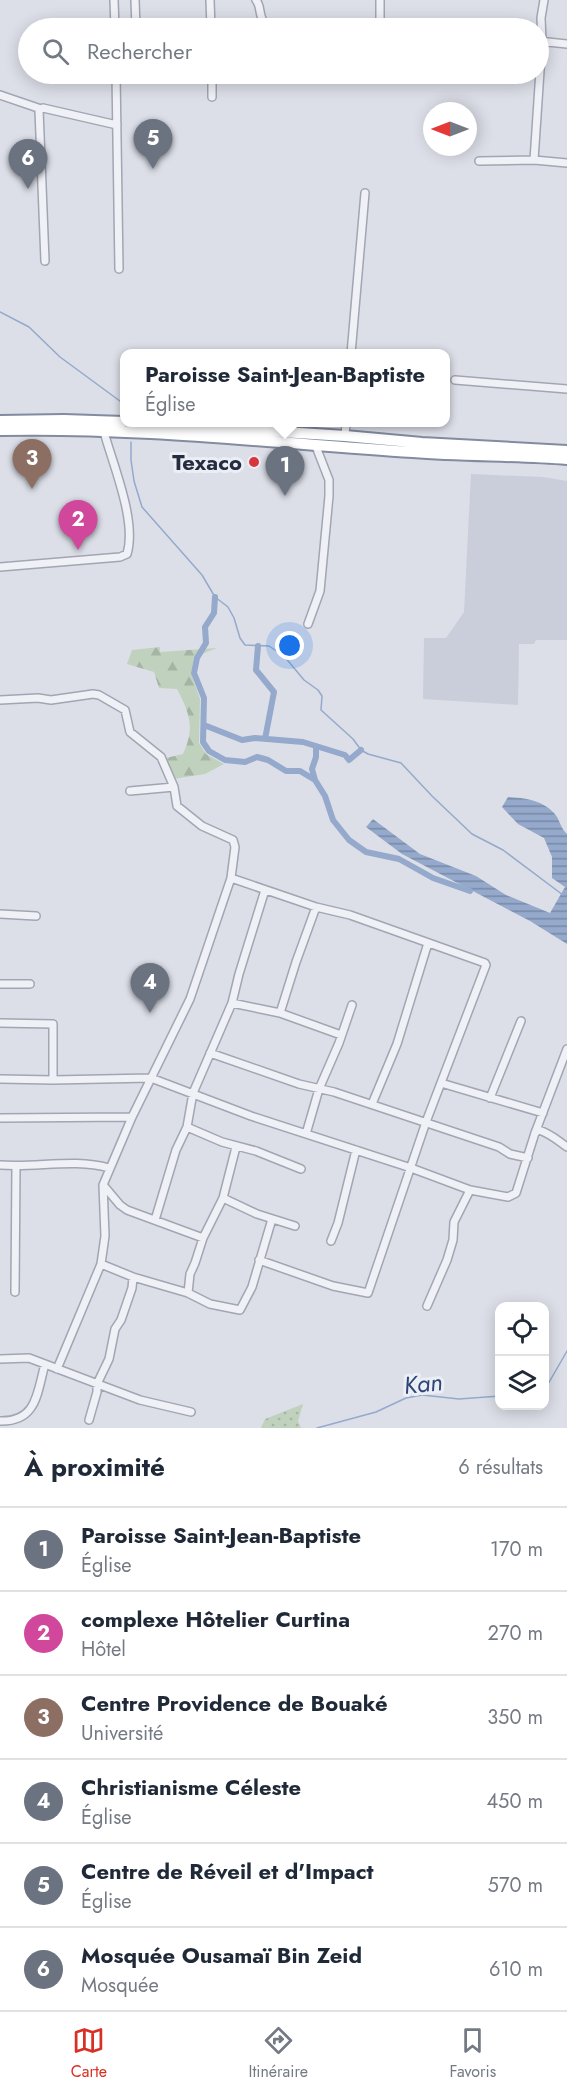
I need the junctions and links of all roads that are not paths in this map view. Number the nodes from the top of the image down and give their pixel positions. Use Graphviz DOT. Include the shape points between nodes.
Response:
graph roads {
  1 [pos="114,0"];
  2 [pos="135,0"];
  3 [pos="210,0"];
  4 [pos="256,0"];
  5 [pos="380,0"];
  6 [pos="544,0"];
  7 [pos="114,18"];
  8 [pos="136,18"];
  9 [pos="211,18"];
  10 [pos="261,18"];
  11 [pos="380,18"];
  12 [pos="541,18"];
  13 [pos="549,42"];
  14 [pos="567,44"];
  15 [pos="116,84"];
  16 [pos="212,84"];
  17 [pos="538,84"];
  18 [pos="0,95"];
  19 [pos="212,97"];
  20 [pos="41,109"];
  21 [pos="117,125"];
  22 [pos="534,160"];
  23 [pos="479,161"];
  24 [pos="567,163"];
  25 [pos="365,193"];
  26 [pos="45,261"];
  27 [pos="119,269"];
  28 [pos="351,349"];
  29 [pos="454,380"];
  30 [pos="567,389"];
  31 [pos="0,421"];
  32 [pos="120,422"];
  33 [pos="184,427"];
  34 [pos="346,427"];
  35 [pos="0,430"];
  36 [pos="104,432"];
  37 [pos="345,441"];
  38 [pos="315,444"];
  39 [pos="567,451"];
  40 [pos="567,459"];
  41 [pos="0,567"];
  42 [pos="308,624"];
  43 [pos="1,699"];
  44 [pos="174,787"];
  45 [pos="130,791"];
  46 [pos="231,878"];
  47 [pos="265,890"];
  48 [pos="316,907"];
  49 [pos="0,914"];
  50 [pos="36,916"];
  51 [pos="428,943"];
  52 [pos="0,984"];
  53 [pos="30,984"];
  54 [pos="232,1003"];
  55 [pos="352,1005"];
  56 [pos="280,1013"];
  57 [pos="521,1021"];
  58 [pos="0,1023"];
  59 [pos="341,1035"];
  60 [pos="567,1049"];
  61 [pos="210,1053"];
  62 [pos="151,1078"];
  63 [pos="0,1079"];
  64 [pos="53,1080"];
  65 [pos="441,1083"];
  66 [pos="319,1089"];
  67 [pos="193,1093"];
  68 [pos="490,1098"];
  69 [pos="372,1104"];
  70 [pos="543,1113"];
  71 [pos="132,1117"];
  72 [pos="0,1118"];
  73 [pos="426,1122"];
  74 [pos="187,1127"];
  75 [pos="535,1132"];
  76 [pos="306,1134"];
  77 [pos="236,1147"];
  78 [pos="567,1148"];
  79 [pos="356,1150"];
  80 [pos="528,1158"];
  81 [pos="0,1165"];
  82 [pos="16,1167"];
  83 [pos="109,1168"];
  84 [pos="411,1168"];
  85 [pos="301,1169"];
  86 [pos="103,1185"];
  87 [pos="470,1191"];
  88 [pos="223,1198"];
  89 [pos="272,1219"];
  90 [pos="155,1220"];
  91 [pos="295,1226"];
  92 [pos="203,1238"];
  93 [pos="331,1240"];
  94 [pos="259,1260"];
  95 [pos="101,1264"];
  96 [pos="133,1277"];
  97 [pos="15,1292"];
  98 [pos="188,1293"];
  99 [pos="427,1306"];
  100 [pos="0,1359"];
  101 [pos="45,1364"];
  102 [pos="57,1369"];
  103 [pos="98,1384"];
  104 [pos="191,1412"];
  105 [pos="89,1420"];
  106 [pos="0,1421"];
  1 -- 7 [label="street"];
  2 -- 8 [label="street"];
  3 -- 9 [label="street"];
  4 -- 10 [label="street"];
  5 -- 11 [label="street"];
  6 -- 12 [label="street"];
  13 -- 14 [label="street"];
  15 -- 21 [label="street"];
  16 -- 19 [label="street"];
  17 -- 22 [label="street"];
  18 -- 20 [label="street"];
  20 -- 21 [label="street"];
  20 -- 26 [label="street"];
  21 -- 27 [label="street"];
  22 -- 23 [label="street"];
  22 -- 24 [label="street"];
  25 -- 28 [label="street"];
  29 -- 30 [label="street"];
  31 -- 32 [label="highway"];
  33 -- 37 [label="highway"];
  34 -- 37 [label="street"];
  35 -- 36 [label="highway"];
  36 -- 38 [label="highway"];
  36 -- 41 [label="street" via="130,522 127,554"];
  37 -- 38 [label="highway"];
  37 -- 39 [label="highway"];
  37 -- 40 [label="highway" via="413,452"];
  38 -- 42 [label="street" via="329,480 329,496 320,591"];
  43 -- 44 [label="street" via="51,700 93,694 121,706 127,714 130,732 161,757"];
  44 -- 45 [label="street"];
  44 -- 46 [label="street" via="177,806 202,826 234,842"];
  46 -- 47 [label="street"];
  46 -- 62 [label="street" via="190,999"];
  47 -- 48 [label="street"];
  47 -- 54 [label="street"];
  48 -- 51 [label="street"];
  48 -- 56 [label="street"];
  49 -- 50 [label="street"];
  51 -- 65 [label="street" via="486,965"];
  51 -- 69 [label="street" via="397,1044"];
  52 -- 53 [label="street"];
  54 -- 56 [label="street"];
  54 -- 61 [label="street"];
  55 -- 59 [label="street"];
  56 -- 59 [label="street"];
  57 -- 68 [label="street"];
  58 -- 64 [label="street" via="53,1024"];
  59 -- 66 [label="street"];
  60 -- 70 [label="street"];
  61 -- 66 [label="street"];
  61 -- 67 [label="street"];
  62 -- 64 [label="street"];
  62 -- 67 [label="street"];
  62 -- 71 [label="street"];
  63 -- 64 [label="street"];
  65 -- 68 [label="street"];
  65 -- 73 [label="street"];
  66 -- 69 [label="street"];
  66 -- 76 [label="street"];
  67 -- 74 [label="street"];
  67 -- 76 [label="street"];
  68 -- 70 [label="street"];
  69 -- 73 [label="street"];
  70 -- 75 [label="street"];
  71 -- 72 [label="street"];
  71 -- 83 [label="street"];
  73 -- 80 [label="street"];
  73 -- 84 [label="street"];
  74 -- 77 [label="street"];
  74 -- 90 [label="street"];
  75 -- 78 [label="street" via="546,1132"];
  75 -- 80 [label="street"];
  76 -- 79 [label="street"];
  77 -- 85 [label="street"];
  77 -- 88 [label="street"];
  79 -- 84 [label="street"];
  79 -- 93 [label="street"];
  80 -- 87 [label="street" via="513,1196"];
  81 -- 82 [label="street"];
  82 -- 83 [label="street" via="87,1162"];
  82 -- 97 [label="street"];
  83 -- 86 [label="street"];
  84 -- 87 [label="street"];
  84 -- 94 [label="street" via="368,1293 333,1286"];
  86 -- 90 [label="street" via="120,1205"];
  86 -- 95 [label="street" via="105,1236"];
  87 -- 99 [label="street" via="454,1222 447,1260"];
  88 -- 89 [label="street"];
  88 -- 92 [label="street"];
  89 -- 91 [label="street"];
  89 -- 94 [label="street"];
  90 -- 92 [label="street"];
  92 -- 98 [label="street" via="190,1274"];
  94 -- 98 [label="street" via="252,1287 240,1310 210,1304"];
  95 -- 96 [label="street"];
  95 -- 102 [label="street"];
  96 -- 98 [label="street"];
  96 -- 103 [label="street"];
  100 -- 101 [label="street" via="29,1358"];
  101 -- 102 [label="street"];
  101 -- 106 [label="street" via="28,1413 18,1420"];
  102 -- 103 [label="street"];
  103 -- 104 [label="street" via="140,1400"];
  103 -- 105 [label="street"];
}
